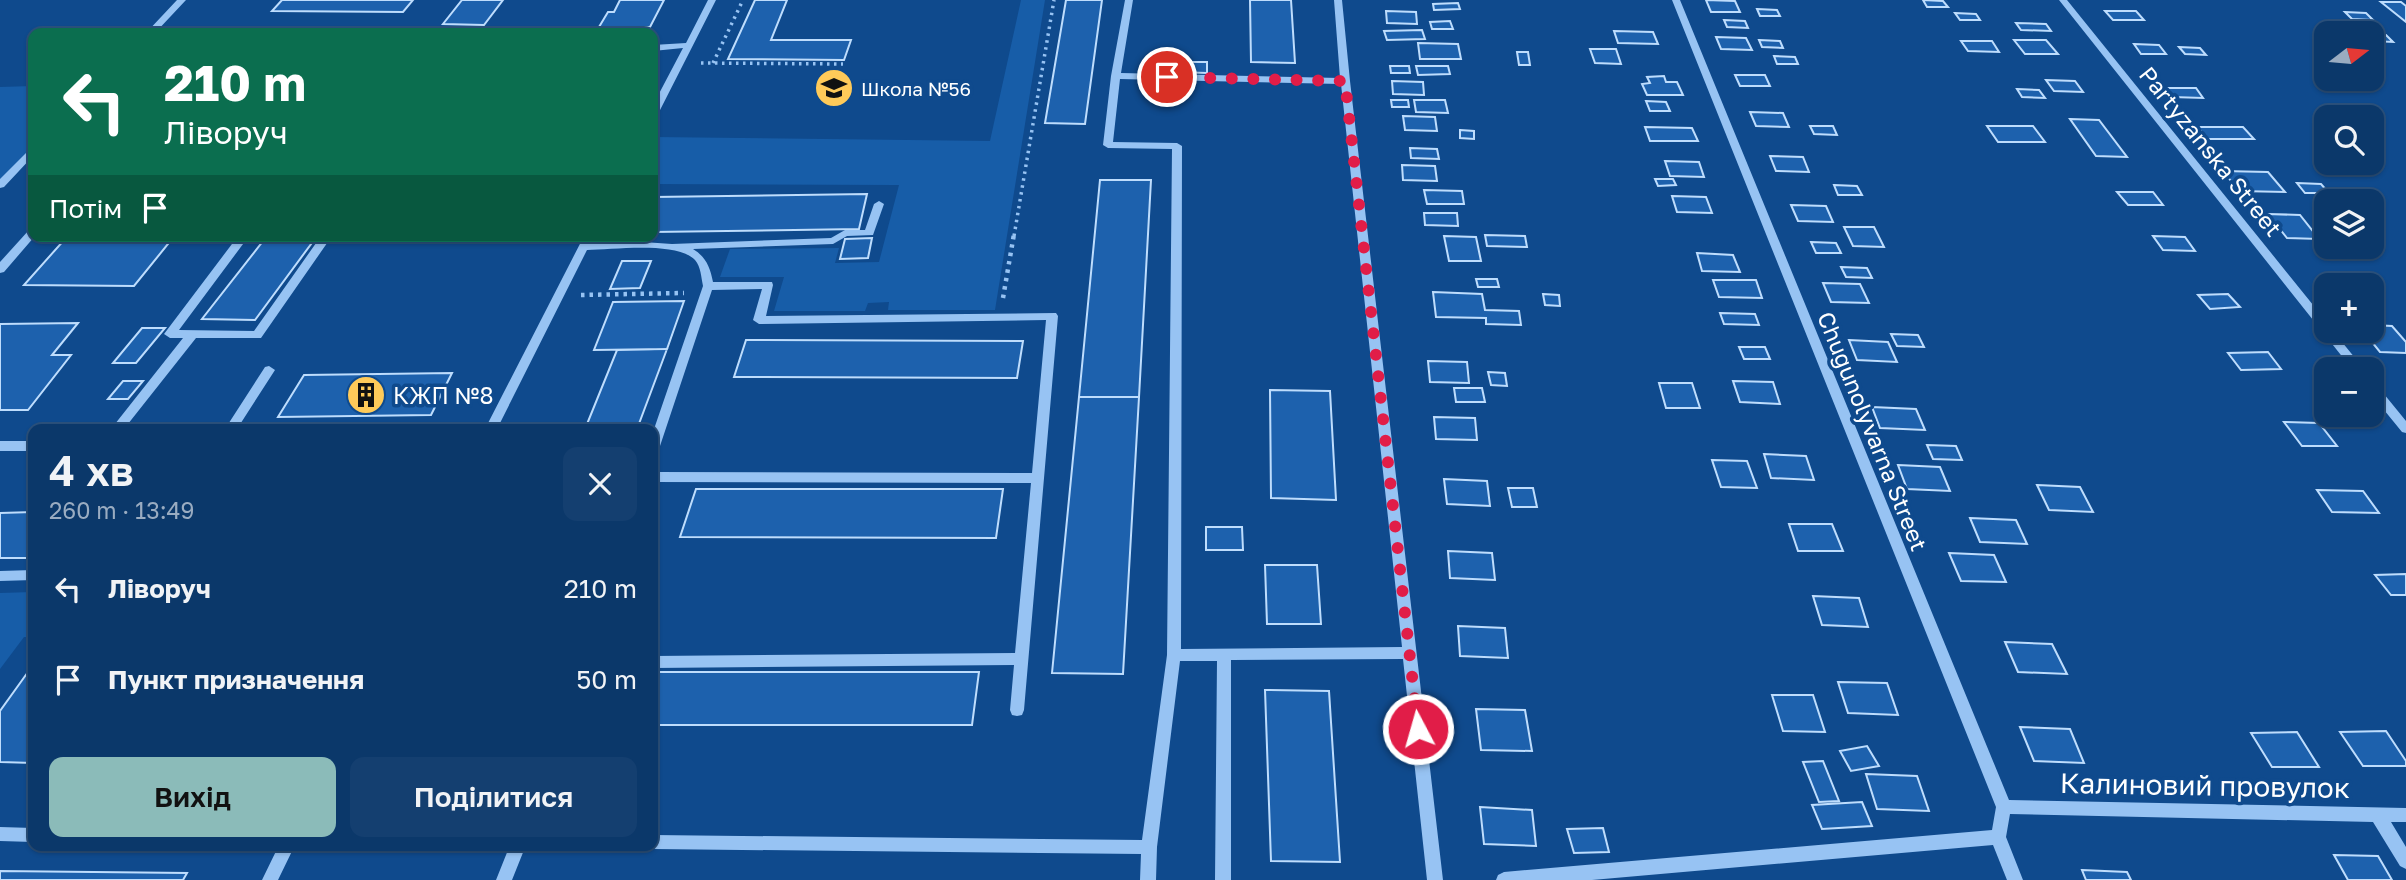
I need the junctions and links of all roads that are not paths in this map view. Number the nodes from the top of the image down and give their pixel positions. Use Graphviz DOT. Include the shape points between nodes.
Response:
graph roads {
  1 [pos="182,0"];
  2 [pos="712,0"];
  3 [pos="1129,0"];
  4 [pos="1338,0"];
  5 [pos="1675,0"];
  6 [pos="2063,0"];
  7 [pos="155,28"];
  8 [pos="688,45"];
  9 [pos="658,48"];
  10 [pos="1116,76"];
  11 [pos="1345,81"];
  12 [pos="658,104"];
  13 [pos="28,156"];
  14 [pos="0,185"];
  15 [pos="878,204"];
  16 [pos="28,238"];
  17 [pos="239,242"];
  18 [pos="323,242"];
  19 [pos="585,242"];
  20 [pos="604,242"];
  21 [pos="676,246"];
  22 [pos="0,269"];
  23 [pos="707,289"];
  24 [pos="2314,314"];
  25 [pos="192,335"];
  26 [pos="2337,343"];
  27 [pos="2348,357"];
  28 [pos="269,370"];
  29 [pos="2384,402"];
  30 [pos="121,424"];
  31 [pos="234,424"];
  32 [pos="494,424"];
  33 [pos="2406,429"];
  34 [pos="658,434"];
  35 [pos="0,446"];
  36 [pos="28,446"];
  37 [pos="658,477"];
  38 [pos="1038,478"];
  39 [pos="28,575"];
  40 [pos="0,576"];
  41 [pos="1409,653"];
  42 [pos="1174,655"];
  43 [pos="1224,655"];
  44 [pos="1022,659"];
  45 [pos="658,662"];
  46 [pos="1017,710"];
  47 [pos="2004,807"];
  48 [pos="2378,815"];
  49 [pos="2406,815"];
  50 [pos="0,834"];
  51 [pos="28,835"];
  52 [pos="1998,837"];
  53 [pos="658,842"];
  54 [pos="1149,847"];
  55 [pos="285,851"];
  56 [pos="515,851"];
  57 [pos="2406,861"];
  58 [pos="271,880"];
  59 [pos="503,880"];
  60 [pos="1148,880"];
  61 [pos="1223,880"];
  62 [pos="1435,880"];
  63 [pos="1504,880"];
  64 [pos="2015,880"];
  1 -- 7 [label="street"];
  2 -- 8 [label="street"];
  3 -- 10 [label="street"];
  4 -- 11 [label="street"];
  5 -- 47 [label="street, Chugunolyvarna Street"];
  6 -- 24 [label="street, Partyzanska Street"];
  8 -- 9 [label="street"];
  8 -- 12 [label="street"];
  10 -- 11 [label="street"];
  10 -- 42 [label="street" via="1108,145 1177,146"];
  11 -- 41 [label="street"];
  13 -- 14 [label="street"];
  15 -- 21 [label="street" via="869,233 845,233 833,241"];
  16 -- 22 [label="street"];
  17 -- 25 [label="street" via="170,334"];
  18 -- 25 [label="street" via="257,335"];
  19 -- 32 [label="street"];
  20 -- 21 [label="street"];
  21 -- 23 [label="street" via="696,254 706,267"];
  23 -- 34 [label="street"];
  23 -- 38 [label="street" via="768,285 759,320 1052,316"];
  25 -- 30 [label="street"];
  26 -- 27 [label="street, Partyzanska Street"];
  28 -- 31 [label="street"];
  29 -- 33 [label="street"];
  35 -- 36 [label="street"];
  37 -- 38 [label="street"];
  38 -- 44 [label="street"];
  39 -- 40 [label="street"];
  41 -- 43 [label="street"];
  41 -- 62 [label="street"];
  42 -- 43 [label="street"];
  42 -- 54 [label="street"];
  43 -- 61 [label="street"];
  44 -- 45 [label="street"];
  44 -- 46 [label="street"];
  47 -- 48 [label="street, Калиновий провулок"];
  47 -- 52 [label="street"];
  48 -- 49 [label="street, Калиновий провулок"];
  48 -- 57 [label="street"];
  50 -- 51 [label="street"];
  52 -- 63 [label="street"];
  52 -- 64 [label="street"];
  53 -- 54 [label="street"];
  54 -- 60 [label="street"];
  55 -- 58 [label="street"];
  56 -- 59 [label="street"];
}
